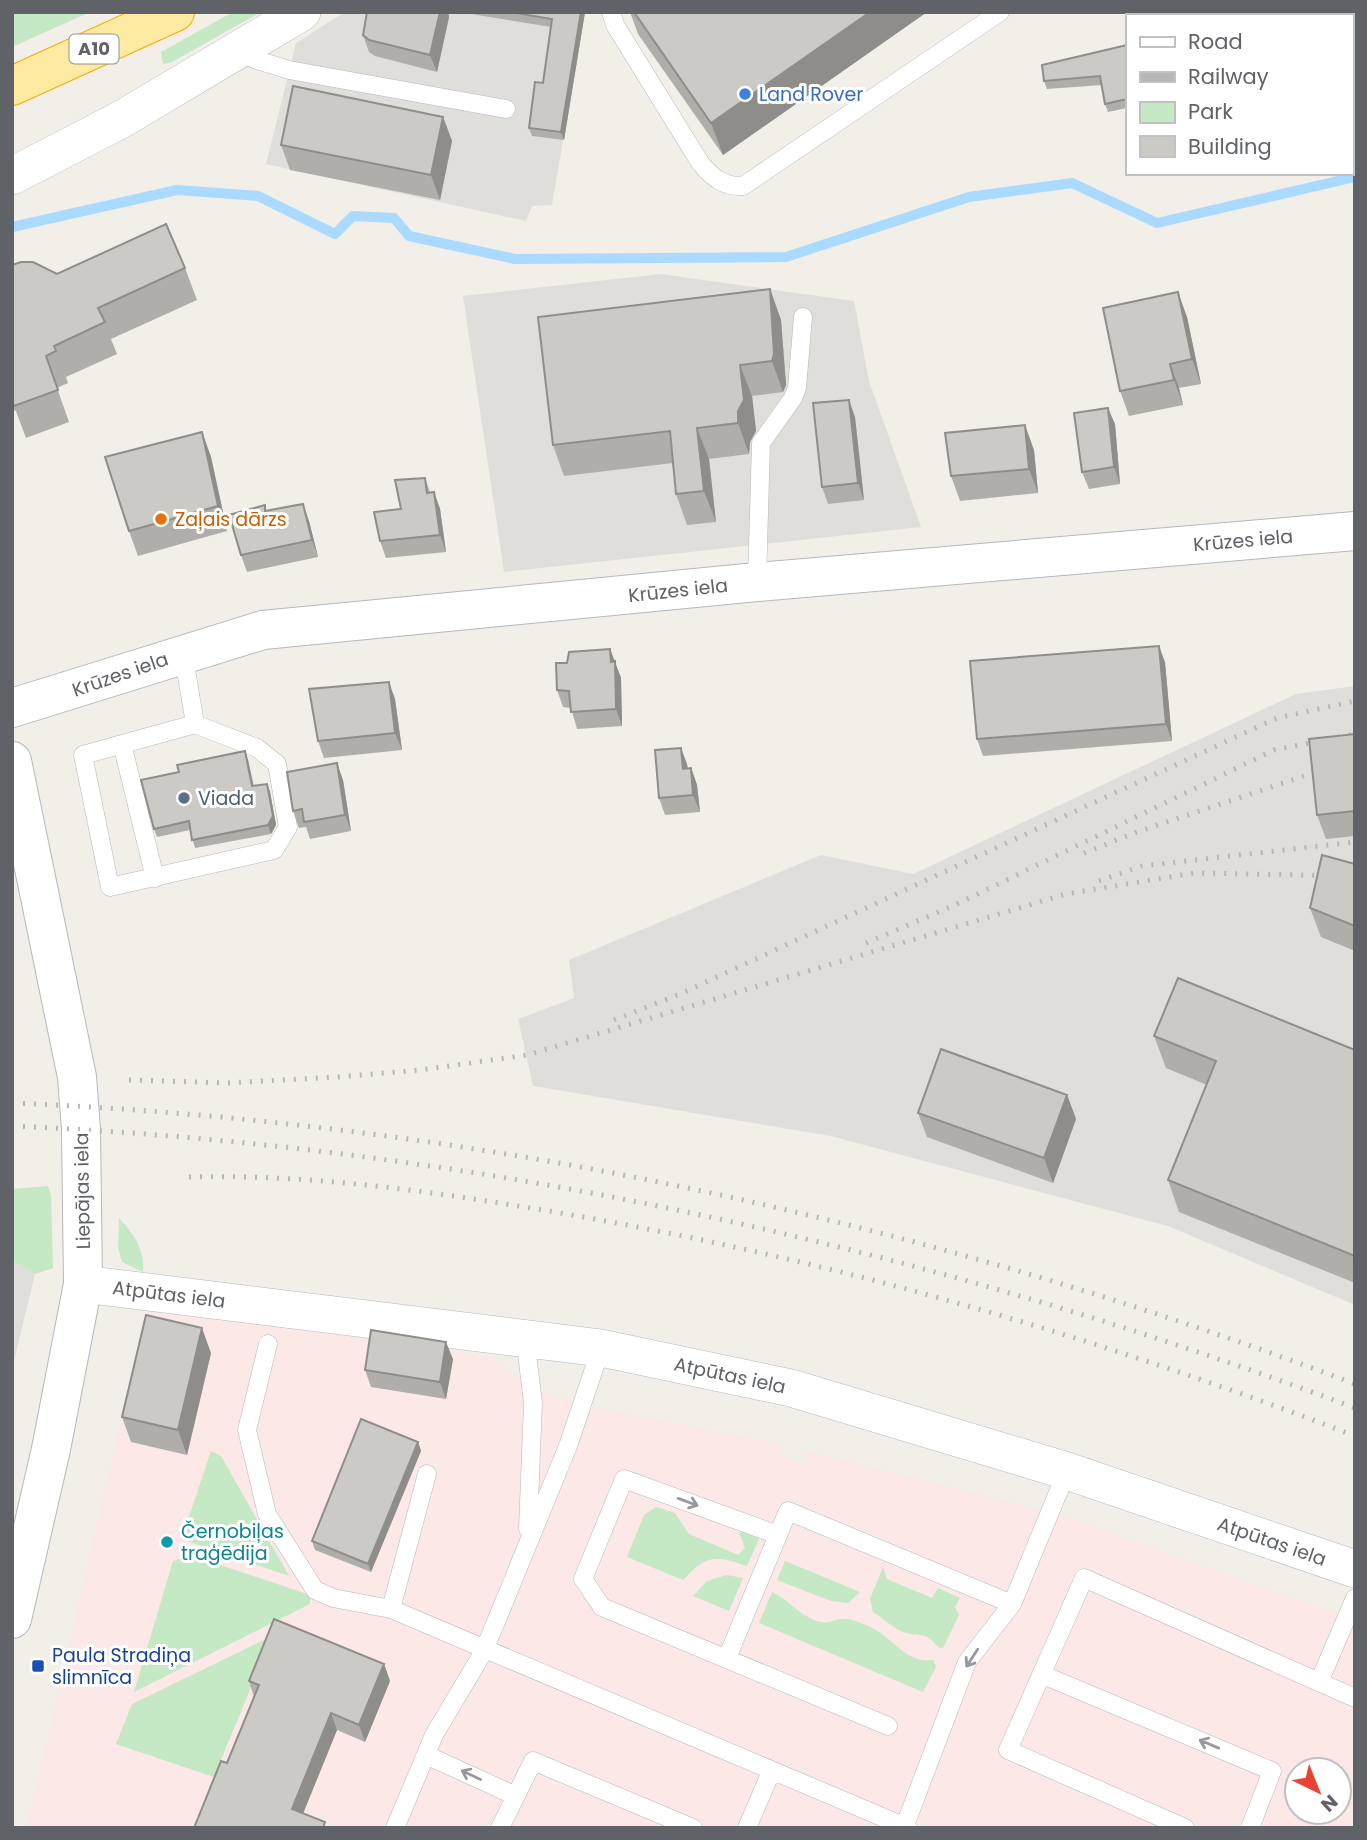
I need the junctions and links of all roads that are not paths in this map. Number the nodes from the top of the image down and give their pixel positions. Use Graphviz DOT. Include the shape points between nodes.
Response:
graph roads {
  1 [pos="175,12"];
  2 [pos="302,12"];
  3 [pos="611,12"];
  4 [pos="1000,12"];
  5 [pos="246,46"];
  6 [pos="12,86"];
  7 [pos="506,108"];
  8 [pos="12,176"];
  9 [pos="803,317"];
  10 [pos="1355,531"];
  11 [pos="757,582"];
  12 [pos="183,652"];
  13 [pos="12,708"];
  14 [pos="195,724"];
  15 [pos="122,744"];
  16 [pos="12,763"];
  17 [pos="155,878"];
  18 [pos="83,1284"];
  19 [pos="525,1337"];
  20 [pos="268,1344"];
  21 [pos="601,1348"];
  22 [pos="1067,1471"];
  23 [pos="427,1474"];
  24 [pos="778,1535"];
  25 [pos="22,1538"];
  26 [pos="528,1540"];
  27 [pos="1355,1569"];
  28 [pos="1355,1598"];
  29 [pos="1012,1604"];
  30 [pos="391,1609"];
  31 [pos="12,1619"];
  32 [pos="484,1651"];
  33 [pos="727,1658"];
  34 [pos="1043,1675"];
  35 [pos="1319,1682"];
  36 [pos="1355,1698"];
  37 [pos="888,1726"];
  38 [pos="426,1755"];
  39 [pos="771,1772"];
  40 [pos="516,1796"];
  41 [pos="906,1827"];
  42 [pos="395,1828"];
  43 [pos="500,1828"];
  44 [pos="693,1828"];
  45 [pos="747,1828"];
  46 [pos="1185,1828"];
  47 [pos="1250,1828"];
  1 -- 6 [label="highway, A10"];
  2 -- 5 [label="street"];
  3 -- 4 [label="lane" via="701,164 720,182 733,187 743,186"];
  5 -- 7 [label="lane" via="254,59 289,71"];
  5 -- 8 [label="street" via="122,119"];
  9 -- 11 [label="lane" via="797,387 761,443"];
  10 -- 11 [label="street, Krūzes iela"];
  11 -- 12 [label="street, Krūzes iela" via="263,630"];
  12 -- 13 [label="street, Krūzes iela"];
  12 -- 14 [label="lane"];
  14 -- 15 [label="lane"];
  14 -- 17 [label="lane" via="257,748 277,764 288,827 274,850"];
  15 -- 17 [label="lane"];
  15 -- 17 [label="lane" via="83,755 110,887"];
  16 -- 18 [label="street, Liepājas iela" via="77,1077"];
  18 -- 19 [label="street, Atpūtas iela"];
  18 -- 25 [label="street, Liepājas iela"];
  19 -- 21 [label="street, Atpūtas iela"];
  19 -- 26 [label="lane" via="533,1403"];
  20 -- 30 [label="lane" via="247,1430 267,1514 315,1590"];
  21 -- 22 [label="street, Atpūtas iela" via="791,1388"];
  21 -- 26 [label="lane" via="568,1446"];
  22 -- 27 [label="street, Atpūtas iela"];
  22 -- 29 [label="lane"];
  23 -- 30 [label="lane"];
  24 -- 29 [label="lane" via="788,1511"];
  24 -- 33 [label="lane"];
  33 -- 24 [label="lane, one-way" via="602,1607 583,1579 624,1479"];
  25 -- 31 [label="street, Liepājas iela"];
  26 -- 32 [label="lane"];
  28 -- 35 [label="lane"];
  29 -- 41 [label="lane, one-way" via="967,1662"];
  30 -- 32 [label="lane"];
  32 -- 38 [label="lane"];
  32 -- 39 [label="lane"];
  33 -- 37 [label="lane"];
  34 -- 35 [label="lane" via="1084,1578"];
  34 -- 46 [label="lane" via="1008,1749"];
  47 -- 34 [label="lane, one-way" via="1272,1770"];
  35 -- 36 [label="lane"];
  40 -- 38 [label="lane, one-way"];
  38 -- 42 [label="lane"];
  39 -- 41 [label="lane"];
  39 -- 45 [label="lane"];
  40 -- 43 [label="lane"];
  40 -- 44 [label="lane" via="533,1761"];
}
